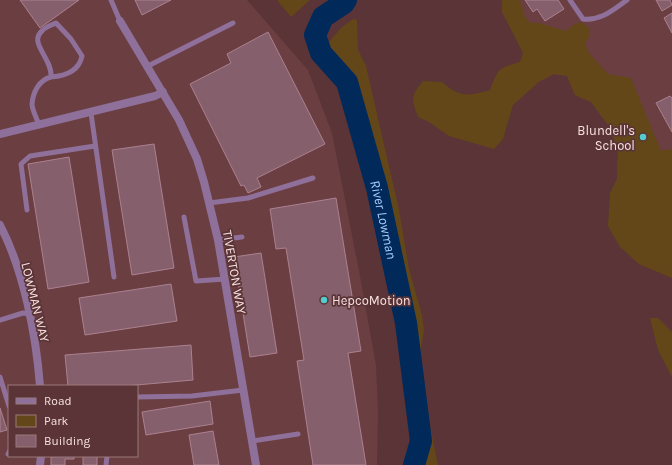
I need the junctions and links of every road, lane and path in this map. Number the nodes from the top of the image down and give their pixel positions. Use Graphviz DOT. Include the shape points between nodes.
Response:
graph roads {
  1 [pos="111,0"];
  2 [pos="570,0"];
  3 [pos="627,0"];
  4 [pos="120,21"];
  5 [pos="233,22"];
  6 [pos="148,66"];
  7 [pos="51,77"];
  8 [pos="163,92"];
  9 [pos="91,113"];
  10 [pos="39,125"];
  11 [pos="0,134"];
  12 [pos="95,146"];
  13 [pos="313,178"];
  14 [pos="209,203"];
  15 [pos="27,210"];
  16 [pos="184,217"];
  17 [pos="0,226"];
  18 [pos="242,237"];
  19 [pos="218,240"];
  20 [pos="114,277"];
  21 [pos="225,279"];
  22 [pos="30,314"];
  23 [pos="0,320"];
  24 [pos="0,376"];
  25 [pos="40,385"];
  26 [pos="243,390"];
  27 [pos="138,398"];
  28 [pos="8,403"];
  29 [pos="298,434"];
  30 [pos="252,441"];
  31 [pos="256,465"];
  1 -- 4 [label="lane"];
  2 -- 3 [label="lane" via="583,19 590,20 602,17"];
  4 -- 6 [label="street, TIVERTON WAY"];
  5 -- 6 [label="lane"];
  6 -- 8 [label="street, TIVERTON WAY"];
  7 -- 7 [label="lane" via="52,69 37,39 41,31 56,23 82,56 80,64 72,71 64,76"];
  7 -- 10 [label="lane" via="40,83 32,104"];
  8 -- 9 [label="street"];
  8 -- 14 [label="street, TIVERTON WAY" via="197,159"];
  9 -- 10 [label="street"];
  9 -- 12 [label="lane"];
  10 -- 11 [label="street"];
  12 -- 15 [label="lane" via="30,156 20,164"];
  12 -- 20 [label="lane"];
  13 -- 14 [label="lane" via="248,198"];
  14 -- 19 [label="street, TIVERTON WAY"];
  16 -- 21 [label="lane" via="196,281"];
  17 -- 22 [label="street, LOWMAN WAY" via="12,254"];
  18 -- 19 [label="lane"];
  19 -- 21 [label="street, TIVERTON WAY"];
  21 -- 26 [label="street, TIVERTON WAY"];
  22 -- 23 [label="lane" via="23,313"];
  22 -- 25 [label="street, LOWMAN WAY"];
  24 -- 28 [label="lane"];
  26 -- 27 [label="lane" via="192,396"];
  26 -- 30 [label="street, TIVERTON WAY"];
  29 -- 30 [label="lane"];
  30 -- 31 [label="street, TIVERTON WAY"];
}
